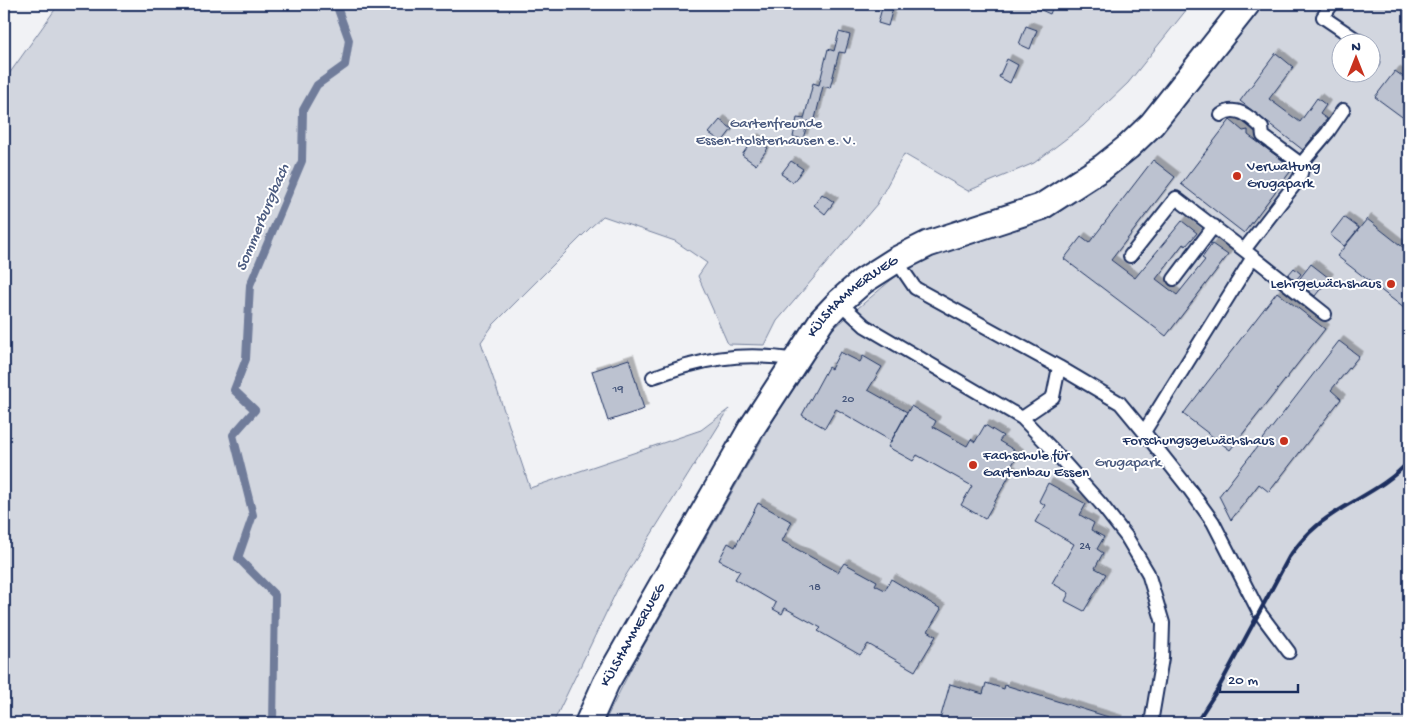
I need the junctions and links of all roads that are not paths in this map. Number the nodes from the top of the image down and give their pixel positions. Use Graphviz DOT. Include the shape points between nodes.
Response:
graph roads {
  1 [pos="1247,4"];
  2 [pos="1332,4"];
  3 [pos="1345,32"];
  4 [pos="1343,110"];
  5 [pos="1221,116"];
  6 [pos="1300,164"];
  7 [pos="1214,226"];
  8 [pos="1249,253"];
  9 [pos="1130,256"];
  10 [pos="896,260"];
  11 [pos="1174,279"];
  12 [pos="840,302"];
  13 [pos="1325,314"];
  14 [pos="796,360"];
  15 [pos="1059,367"];
  16 [pos="653,377"];
  17 [pos="1022,418"];
  18 [pos="1144,432"];
  19 [pos="1289,652"];
  20 [pos="588,723"];
  21 [pos="1151,723"];
  1 -- 10 [label="street, KÜLSHAMMERWEG" via="1152,124 1103,167 1041,207 928,244"];
  2 -- 3 [label="lane" via="1323,17"];
  4 -- 6 [label="lane"];
  5 -- 6 [label="lane" via="1226,111 1239,111 1262,128 1263,136"];
  6 -- 8 [label="lane" via="1302,173 1296,184"];
  7 -- 8 [label="lane"];
  7 -- 9 [label="lane" via="1176,198"];
  7 -- 11 [label="lane"];
  8 -- 13 [label="lane"];
  8 -- 18 [label="lane"];
  10 -- 12 [label="street, KÜLSHAMMERWEG" via="863,281"];
  10 -- 15 [label="lane" via="915,288"];
  12 -- 14 [label="street, KÜLSHAMMERWEG" via="822,320"];
  12 -- 17 [label="lane" via="865,326"];
  14 -- 16 [label="lane" via="738,356 692,364"];
  14 -- 20 [label="street, KÜLSHAMMERWEG" via="752,429 606,683"];
  15 -- 17 [label="lane" via="1053,397"];
  15 -- 18 [label="lane" via="1120,403"];
  17 -- 21 [label="lane" via="1101,504 1126,536 1148,573 1162,623 1162,658"];
  18 -- 19 [label="lane" via="1213,522 1259,612"];
}
